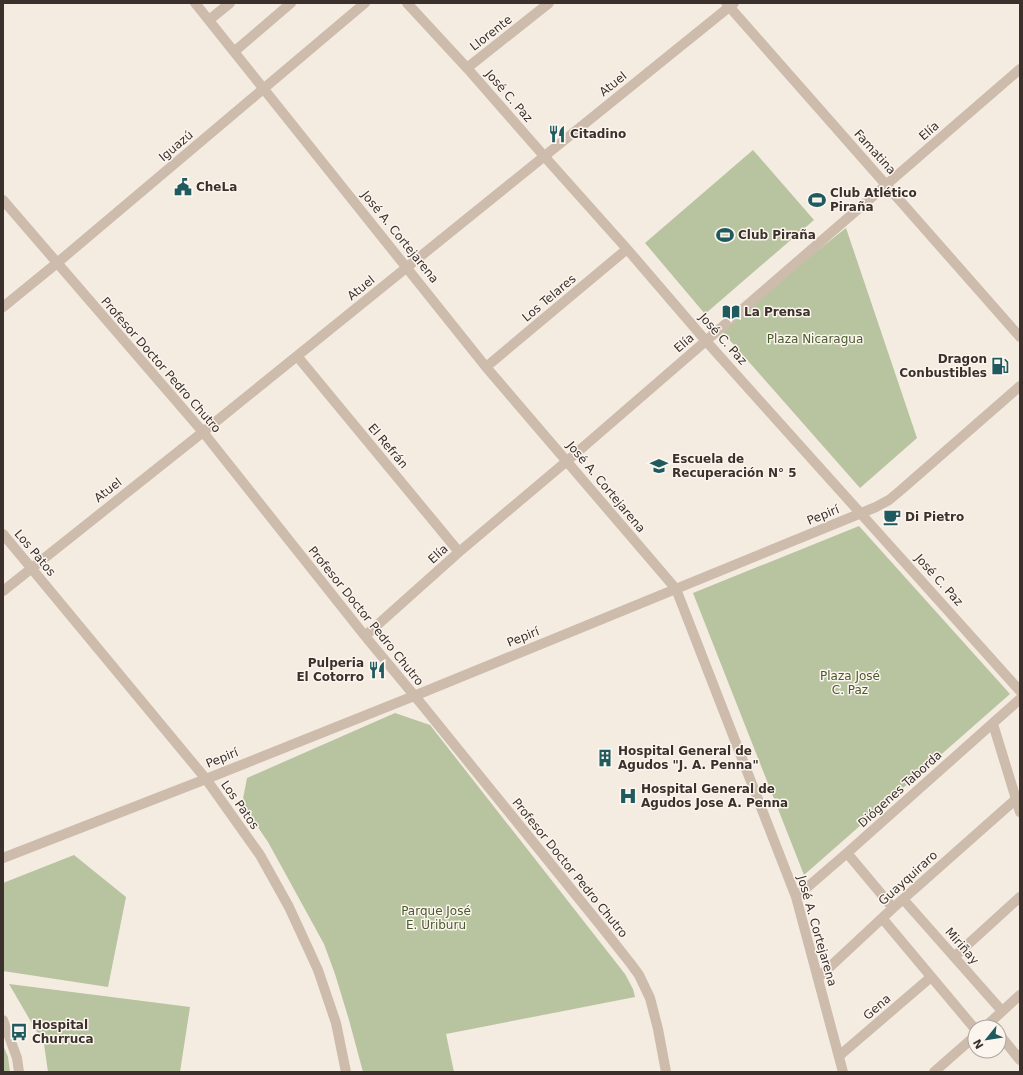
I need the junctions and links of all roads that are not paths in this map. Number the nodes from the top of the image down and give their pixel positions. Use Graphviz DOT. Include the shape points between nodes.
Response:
graph roads {
  1 [pos="195,3"];
  2 [pos="230,3"];
  3 [pos="291,3"];
  4 [pos="365,3"];
  5 [pos="407,3"];
  6 [pos="549,3"];
  7 [pos="729,4"];
  8 [pos="210,20"];
  9 [pos="234,51"];
  10 [pos="467,68"];
  11 [pos="1020,69"];
  12 [pos="264,89"];
  13 [pos="544,156"];
  14 [pos="887,185"];
  15 [pos="3,200"];
  16 [pos="628,249"];
  17 [pos="57,263"];
  18 [pos="407,267"];
  19 [pos="3,307"];
  20 [pos="1020,337"];
  21 [pos="706,340"];
  22 [pos="296,356"];
  23 [pos="486,367"];
  24 [pos="1020,386"];
  25 [pos="203,432"];
  26 [pos="567,461"];
  27 [pos="862,513"];
  28 [pos="3,534"];
  29 [pos="459,552"];
  30 [pos="31,568"];
  31 [pos="676,589"];
  32 [pos="3,591"];
  33 [pos="365,636"];
  34 [pos="1020,691"];
  35 [pos="414,696"];
  36 [pos="1020,699"];
  37 [pos="993,724"];
  38 [pos="206,779"];
  39 [pos="1016,799"];
  40 [pos="1020,812"];
  41 [pos="847,853"];
  42 [pos="3,858"];
  43 [pos="796,897"];
  44 [pos="1020,897"];
  45 [pos="903,899"];
  46 [pos="893,908"];
  47 [pos="882,918"];
  48 [pos="954,957"];
  49 [pos="931,977"];
  50 [pos="818,978"];
  51 [pos="1020,995"];
  52 [pos="1002,1011"];
  53 [pos="995,1019"];
  54 [pos="3,1020"];
  55 [pos="967,1020"];
  56 [pos="967,1043"];
  57 [pos="1007,1044"];
  58 [pos="839,1056"];
  59 [pos="1020,1060"];
  60 [pos="19,1072"];
  61 [pos="346,1072"];
  62 [pos="666,1072"];
  63 [pos="843,1072"];
  64 [pos="934,1072"];
  1 -- 8 [label="street, José A. Cortejarena"];
  2 -- 8 [label="street"];
  3 -- 9 [label="street"];
  4 -- 12 [label="street, Iguazú"];
  5 -- 10 [label="street, José C. Paz"];
  6 -- 10 [label="street, Llorente"];
  7 -- 13 [label="street, Atuel"];
  7 -- 14 [label="street, Famatina"];
  8 -- 9 [label="street, José A. Cortejarena"];
  9 -- 12 [label="street, José A. Cortejarena"];
  10 -- 13 [label="street, José C. Paz"];
  11 -- 14 [label="street, Elía"];
  12 -- 17 [label="street, Iguazú"];
  12 -- 18 [label="street, José A. Cortejarena"];
  13 -- 16 [label="street, José C. Paz"];
  13 -- 18 [label="street, Atuel"];
  14 -- 20 [label="street, Famatina"];
  14 -- 21 [label="street, Elía"];
  15 -- 17 [label="street, Profesor Doctor Pedro Chutro"];
  16 -- 21 [label="street, José C. Paz"];
  16 -- 23 [label="street, Los Telares"];
  17 -- 19 [label="street, Iguazú"];
  17 -- 25 [label="street, Profesor Doctor Pedro Chutro"];
  18 -- 22 [label="street, Atuel"];
  18 -- 23 [label="street, José A. Cortejarena"];
  21 -- 26 [label="street, Elía"];
  21 -- 27 [label="street, José C. Paz"];
  22 -- 25 [label="street, Atuel"];
  22 -- 29 [label="street, El Refrán"];
  23 -- 26 [label="street, José A. Cortejarena"];
  24 -- 27 [label="street, Pepirí" via="901,490 888,500"];
  25 -- 30 [label="street, Atuel"];
  25 -- 33 [label="street, Profesor Doctor Pedro Chutro"];
  26 -- 29 [label="street, Elía"];
  26 -- 31 [label="street, José A. Cortejarena"];
  27 -- 31 [label="street, Pepirí"];
  27 -- 34 [label="street, José C. Paz"];
  28 -- 30 [label="street, Los Patos"];
  29 -- 33 [label="street, Elía"];
  30 -- 32 [label="street, Atuel"];
  30 -- 38 [label="street, Los Patos"];
  31 -- 35 [label="street, Pepirí"];
  31 -- 43 [label="street, José A. Cortejarena"];
  33 -- 35 [label="street, Profesor Doctor Pedro Chutro"];
  35 -- 38 [label="street, Pepirí"];
  35 -- 62 [label="street, Profesor Doctor Pedro Chutro" via="639,975 650,998"];
  36 -- 37 [label="street, Diógenes Taborda"];
  37 -- 39 [label="street"];
  37 -- 41 [label="street, Diógenes Taborda"];
  38 -- 42 [label="street, Pepirí"];
  38 -- 61 [label="street, Los Patos" via="260,856 289,907 318,970 336,1024"];
  39 -- 40 [label="street"];
  39 -- 45 [label="street, Guayquiraro"];
  41 -- 43 [label="street, Diógenes Taborda"];
  41 -- 46 [label="street"];
  43 -- 50 [label="street, José A. Cortejarena"];
  44 -- 48 [label="street"];
  45 -- 46 [label="street, Guayquiraro"];
  45 -- 48 [label="street, Miriñay"];
  46 -- 47 [label="street, Guayquiraro"];
  47 -- 49 [label="street"];
  47 -- 50 [label="street, Guayquiraro"];
  48 -- 52 [label="street, Miriñay"];
  49 -- 55 [label="street"];
  49 -- 58 [label="street, Gena"];
  50 -- 58 [label="street, José A. Cortejarena"];
  51 -- 52 [label="street"];
  52 -- 53 [label="street"];
  54 -- 60 [label="street" via="17,1058"];
  56 -- 64 [label="street"];
  57 -- 59 [label="street"];
  58 -- 63 [label="street, José A. Cortejarena"];
}
